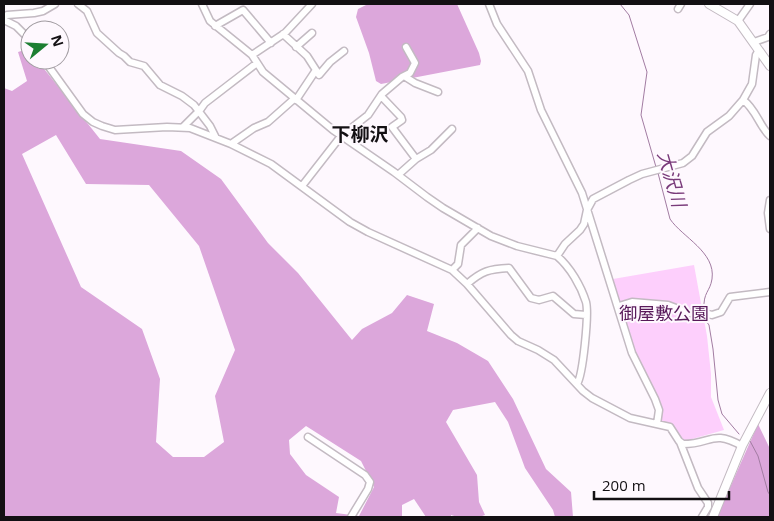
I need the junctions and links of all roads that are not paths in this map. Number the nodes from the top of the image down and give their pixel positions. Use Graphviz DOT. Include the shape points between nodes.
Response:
graph roads {
  1 [pos="55,4"];
  2 [pos="78,4"];
  3 [pos="202,4"];
  4 [pos="312,4"];
  5 [pos="489,4"];
  6 [pos="709,4"];
  7 [pos="750,4"];
  8 [pos="4,18"];
  9 [pos="738,21"];
  10 [pos="215,26"];
  11 [pos="20,30"];
  12 [pos="312,33"];
  13 [pos="283,34"];
  14 [pos="770,34"];
  15 [pos="754,42"];
  16 [pos="271,43"];
  17 [pos="296,47"];
  18 [pos="406,47"];
  19 [pos="759,50"];
  20 [pos="344,51"];
  21 [pos="252,56"];
  22 [pos="257,63"];
  23 [pos="770,66"];
  24 [pos="51,70"];
  25 [pos="316,70"];
  26 [pos="404,76"];
  27 [pos="438,92"];
  28 [pos="381,96"];
  29 [pos="296,99"];
  30 [pos="743,100"];
  31 [pos="200,110"];
  32 [pos="182,126"];
  33 [pos="452,129"];
  34 [pos="341,136"];
  35 [pos="770,136"];
  36 [pos="216,138"];
  37 [pos="231,144"];
  38 [pos="416,160"];
  39 [pos="398,175"];
  40 [pos="302,186"];
  41 [pos="770,200"];
  42 [pos="587,210"];
  43 [pos="478,228"];
  44 [pos="770,229"];
  45 [pos="557,256"];
  46 [pos="452,270"];
  47 [pos="467,284"];
  48 [pos="770,292"];
  49 [pos="619,306"];
  50 [pos="586,315"];
  51 [pos="577,384"];
  52 [pos="770,393"];
  53 [pos="658,424"];
  54 [pos="308,437"];
  55 [pos="679,441"];
  56 [pos="742,446"];
  57 [pos="351,517"];
  58 [pos="702,517"];
  59 [pos="713,517"];
  1 -- 8 [label="street" via="44,11"];
  2 -- 31 [label="street" via="87,11 97,33 119,53 130,62 144,66 160,86 182,96"];
  3 -- 10 [label="street"];
  4 -- 13 [label="street"];
  5 -- 42 [label="street" via="497,24 528,71 541,110 576,178"];
  6 -- 9 [label="main road"];
  7 -- 9 [label="street"];
  8 -- 11 [label="street"];
  9 -- 15 [label="main road"];
  10 -- 16 [label="street" via="243,10"];
  10 -- 21 [label="street"];
  12 -- 17 [label="street"];
  13 -- 16 [label="street"];
  13 -- 17 [label="street"];
  14 -- 15 [label="street"];
  15 -- 19 [label="main road"];
  16 -- 21 [label="street"];
  17 -- 25 [label="street"];
  18 -- 26 [label="street" via="415,63 410,73"];
  19 -- 23 [label="main road"];
  19 -- 30 [label="street" via="752,84"];
  20 -- 25 [label="street" via="319,75"];
  21 -- 22 [label="street"];
  22 -- 29 [label="street" via="263,72"];
  22 -- 31 [label="street" via="205,102"];
  24 -- 32 [label="street" via="83,114 102,126 115,130"];
  25 -- 29 [label="street"];
  26 -- 27 [label="street"];
  26 -- 28 [label="street"];
  28 -- 34 [label="street" via="368,115"];
  28 -- 38 [label="street" via="401,117 402,120 392,127"];
  29 -- 34 [label="street"];
  29 -- 37 [label="street" via="268,122"];
  30 -- 35 [label="street"];
  30 -- 42 [label="street" via="729,116 707,132 687,161 629,180 593,199"];
  31 -- 32 [label="street"];
  31 -- 36 [label="street"];
  32 -- 36 [label="street"];
  33 -- 38 [label="street"];
  34 -- 39 [label="street"];
  34 -- 40 [label="street"];
  36 -- 37 [label="street"];
  37 -- 40 [label="street" via="271,164"];
  38 -- 39 [label="street"];
  39 -- 43 [label="street" via="443,208"];
  40 -- 46 [label="street" via="350,222"];
  41 -- 44 [label="street"];
  42 -- 45 [label="street" via="584,224"];
  42 -- 49 [label="street"];
  43 -- 45 [label="street" via="517,246"];
  43 -- 46 [label="street" via="461,245 458,264"];
  45 -- 50 [label="street" via="568,268 586,302"];
  46 -- 47 [label="street"];
  47 -- 50 [label="street" via="488,270 509,268 531,298 539,300 553,296 574,314"];
  47 -- 51 [label="street" via="511,335 554,360"];
  48 -- 49 [label="street" via="734,296 721,312 712,314 686,313 664,305 632,302"];
  49 -- 53 [label="street" via="632,353 659,410"];
  50 -- 51 [label="street" via="581,374"];
  51 -- 53 [label="street" via="592,398 630,418"];
  52 -- 56 [label="main road"];
  53 -- 55 [label="street" via="670,428"];
  54 -- 57 [label="street" via="365,474 370,482"];
  55 -- 56 [label="street" via="688,444 719,437"];
  55 -- 58 [label="street" via="698,488 708,503"];
  56 -- 59 [label="main road"];
}
